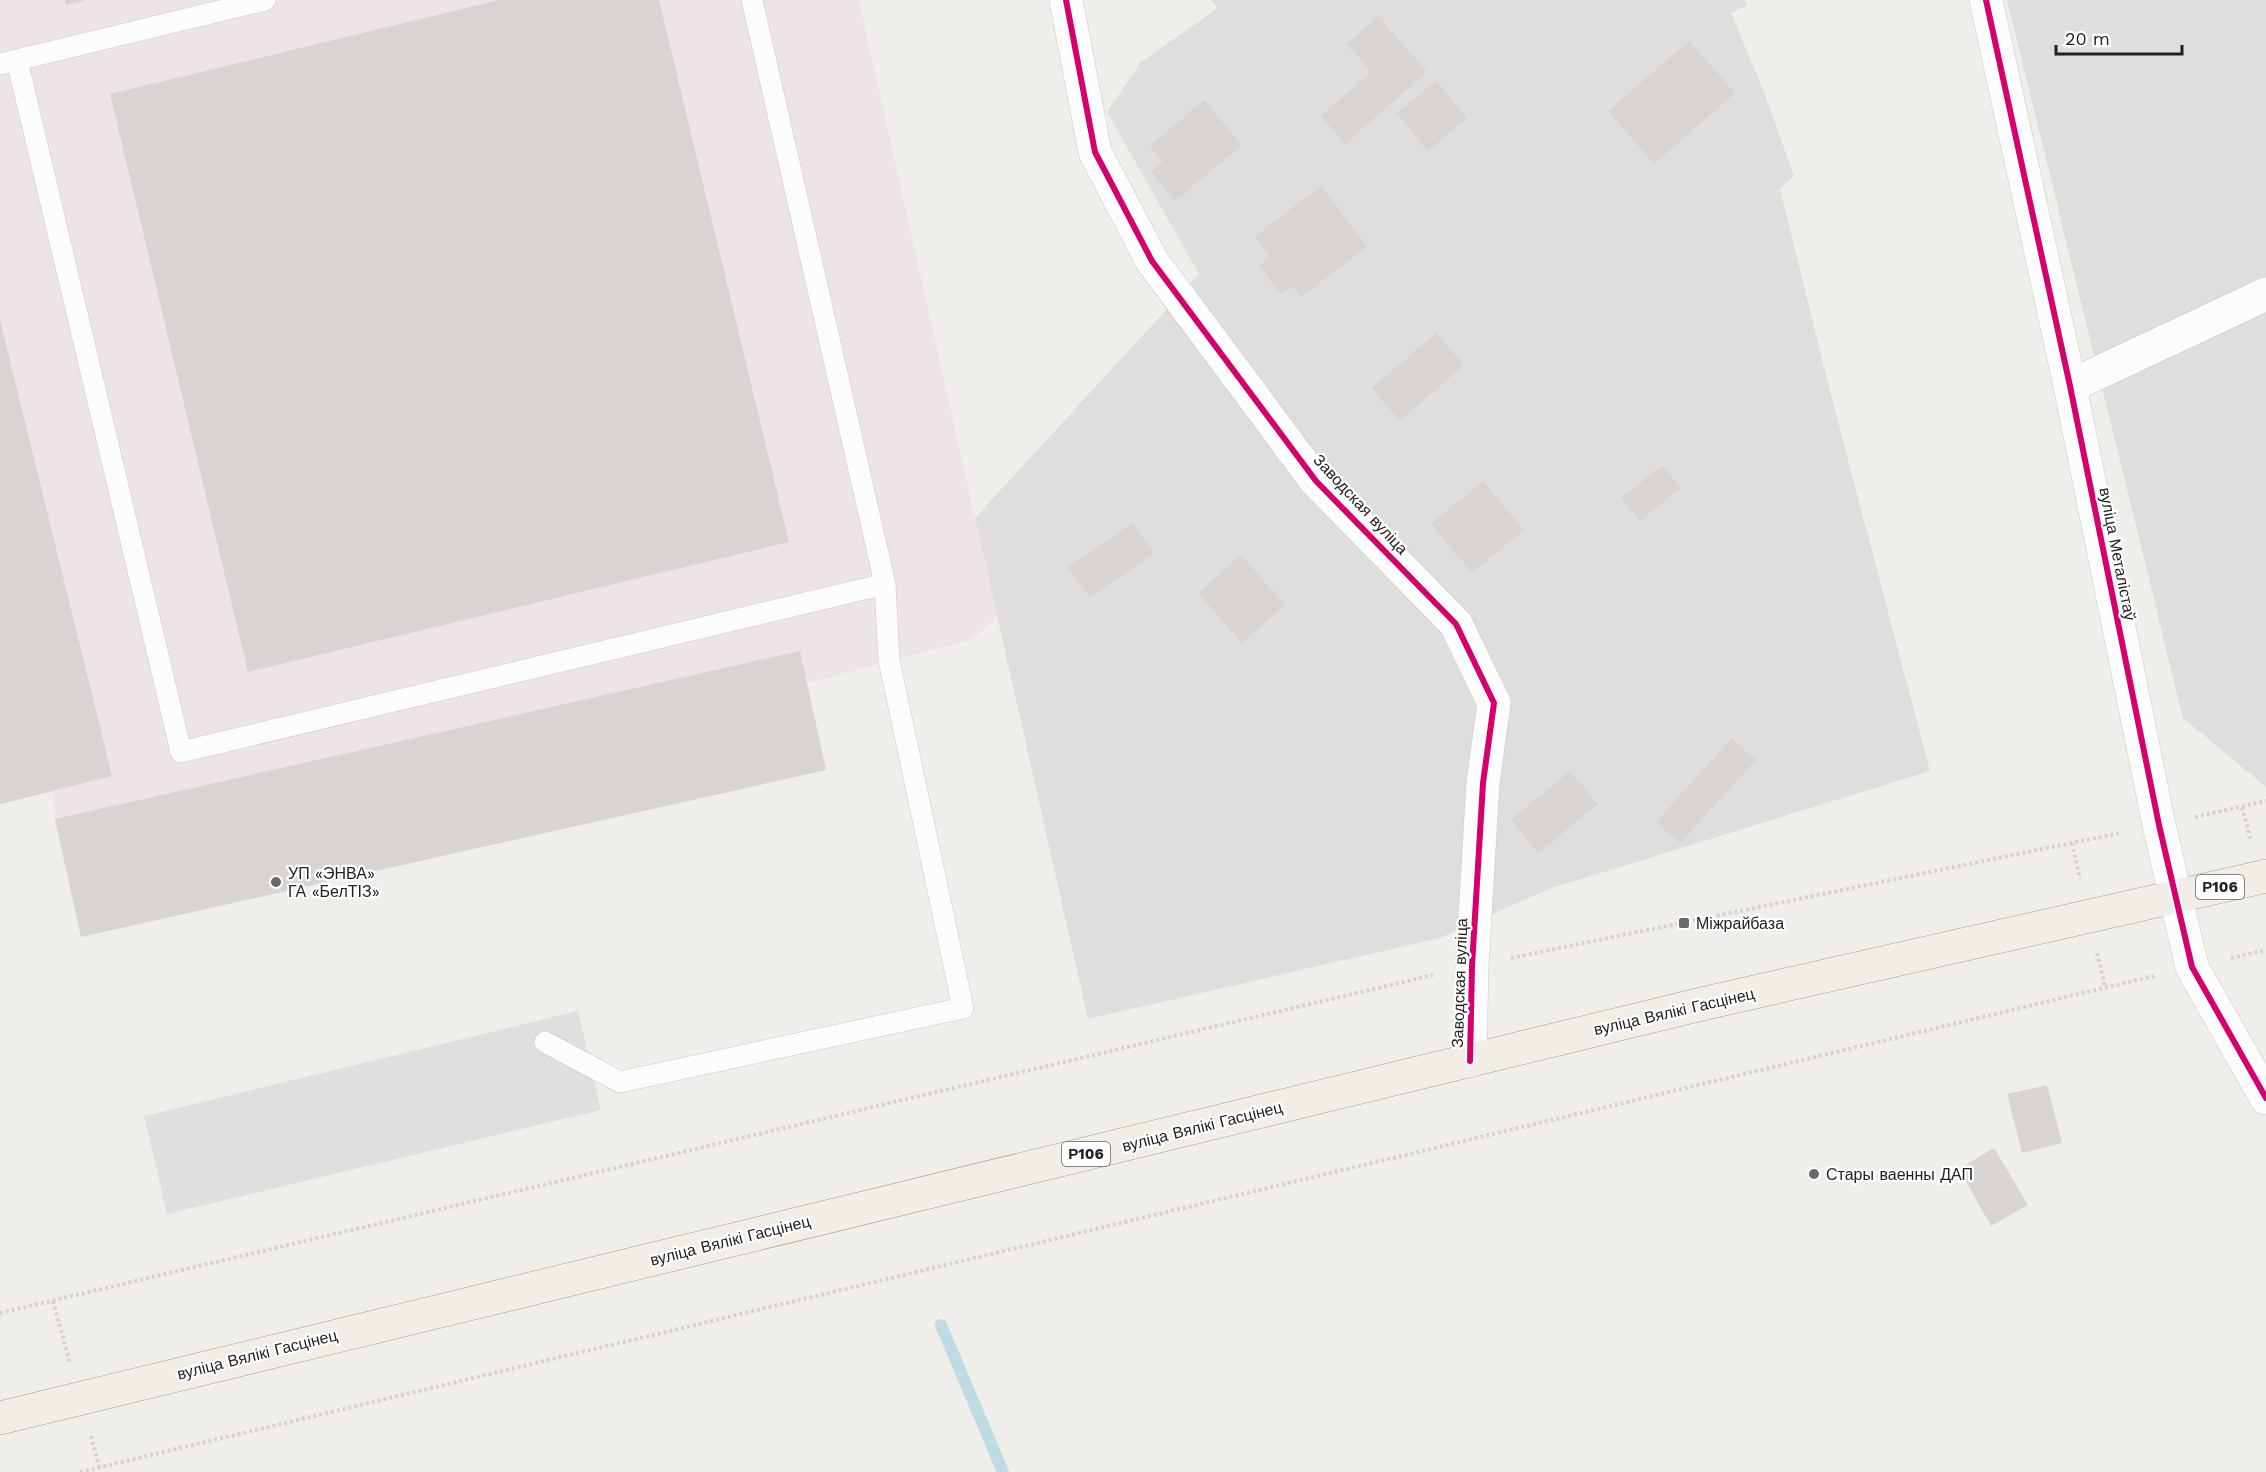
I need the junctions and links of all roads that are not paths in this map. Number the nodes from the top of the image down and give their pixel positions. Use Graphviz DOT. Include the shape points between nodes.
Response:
graph roads {
  1 [pos="265,0"];
  2 [pos="752,0"];
  3 [pos="1066,0"];
  4 [pos="1986,0"];
  5 [pos="9,62"];
  6 [pos="2266,294"];
  7 [pos="2070,386"];
  8 [pos="885,584"];
  9 [pos="2266,876"];
  10 [pos="2175,897"];
  11 [pos="545,1041"];
  12 [pos="1470,1061"];
  13 [pos="2266,1098"];
  14 [pos="0,1418"];
  1 -- 5 [label="lane"];
  2 -- 8 [label="lane"];
  3 -- 12 [label="street, Заводская вуліца" via="1095,153 1152,261 1317,480 1456,624 1494,703 1483,783"];
  4 -- 7 [label="street, вуліца Металістаў"];
  5 -- 8 [label="lane" via="181,752"];
  6 -- 7 [label="street"];
  7 -- 10 [label="street, вуліца Металістаў"];
  8 -- 11 [label="lane" via="889,660 963,1008 620,1082"];
  9 -- 10 [label="main road, вуліца Вялікі Гасцінец / Р106"];
  10 -- 12 [label="main road, вуліца Вялікі Гасцінец / Р106" via="1718,1000"];
  10 -- 13 [label="street, вуліца Металістаў" via="2192,967"];
  12 -- 14 [label="main road, вуліца Вялікі Гасцінец / Р106"];
}
